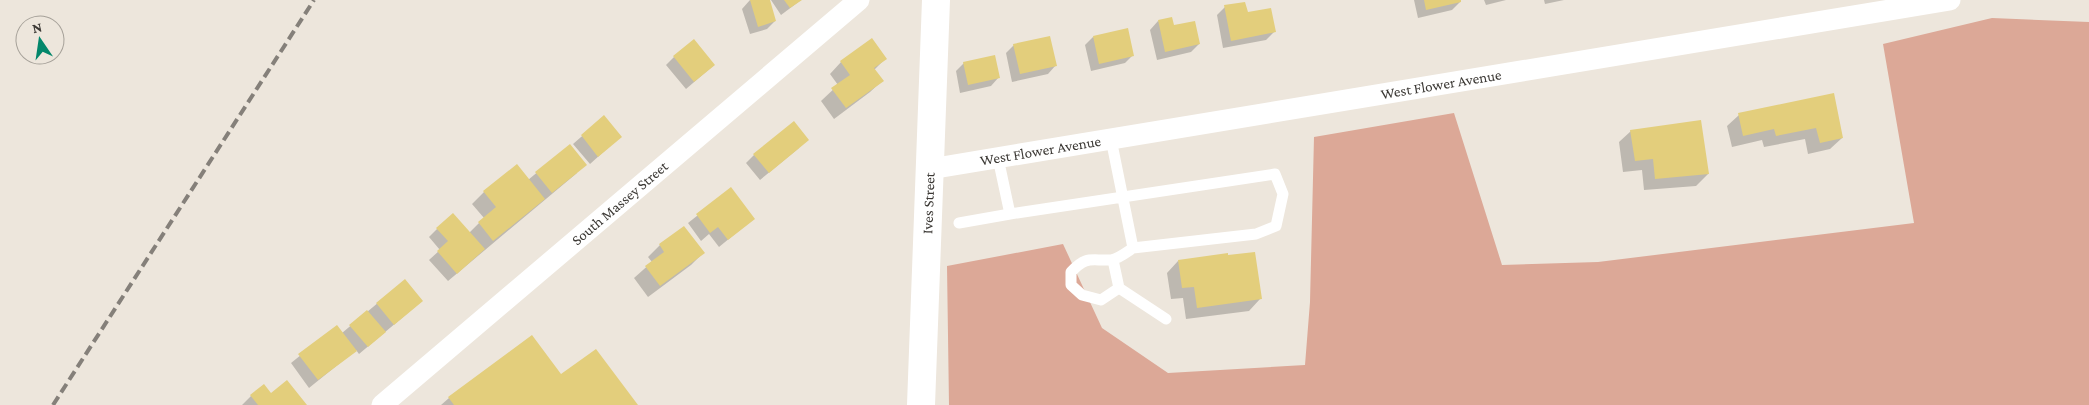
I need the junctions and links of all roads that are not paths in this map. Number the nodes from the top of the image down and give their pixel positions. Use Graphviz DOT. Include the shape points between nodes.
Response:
graph roads {
  1 [pos="859,0"];
  2 [pos="936,0"];
  3 [pos="1950,0"];
  4 [pos="1111,139"];
  5 [pos="998,158"];
  6 [pos="930,169"];
  7 [pos="1122,197"];
  8 [pos="1010,214"];
  9 [pos="958,224"];
  10 [pos="1133,248"];
  11 [pos="1113,260"];
  12 [pos="1119,288"];
  13 [pos="1166,319"];
  14 [pos="382,405"];
  15 [pos="921,405"];
  1 -- 14 [label="street, South Massey Street"];
  2 -- 6 [label="street, Ives Street"];
  3 -- 4 [label="street, West Flower Avenue"];
  4 -- 5 [label="street, West Flower Avenue"];
  4 -- 7 [label="lane"];
  5 -- 6 [label="street, West Flower Avenue"];
  5 -- 8 [label="lane"];
  6 -- 15 [label="street, Ives Street"];
  7 -- 8 [label="lane"];
  7 -- 10 [label="lane"];
  7 -- 10 [label="lane" via="1275,174 1283,194 1276,226 1256,234"];
  8 -- 9 [label="lane"];
  10 -- 11 [label="lane"];
  11 -- 12 [label="lane"];
  11 -- 12 [label="lane" via="1097,258 1080,262 1071,272 1071,285 1082,295 1101,300"];
  12 -- 13 [label="lane"];
}
